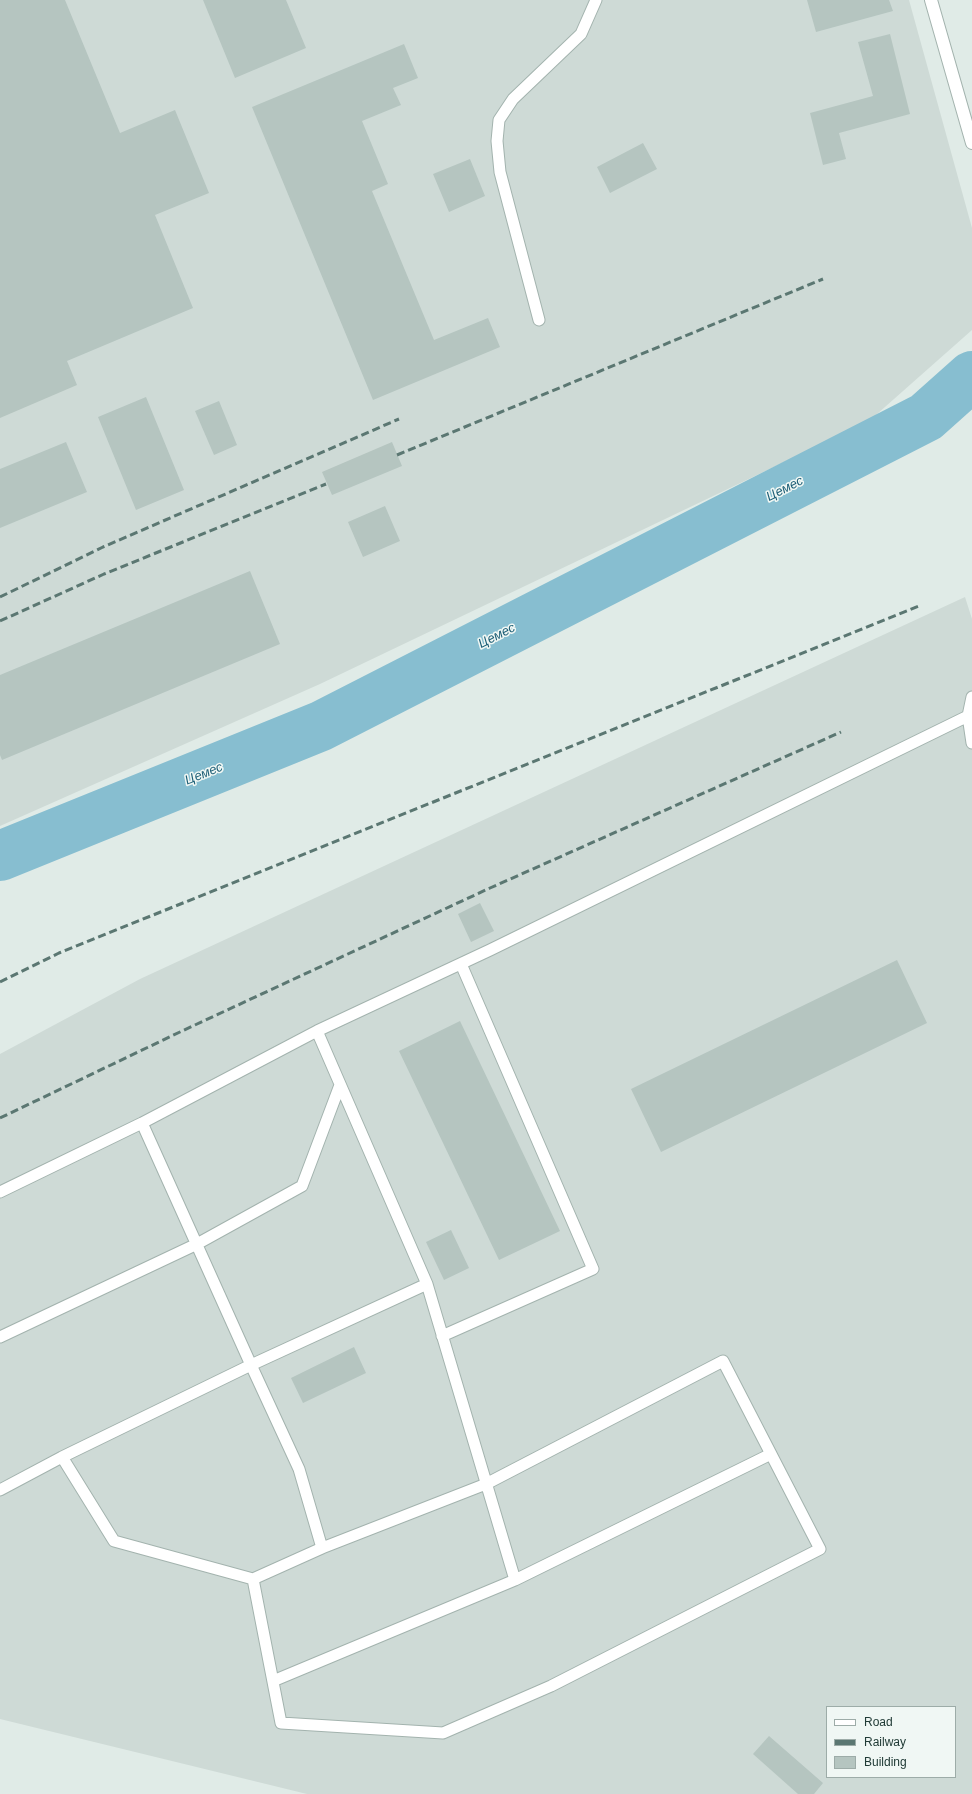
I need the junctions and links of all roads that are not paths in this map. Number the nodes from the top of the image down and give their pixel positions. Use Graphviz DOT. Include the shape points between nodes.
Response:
graph roads {
  1 [pos="596,0"];
  2 [pos="931,0"];
  3 [pos="972,143"];
  4 [pos="539,320"];
  5 [pos="972,696"];
  6 [pos="968,716"];
  7 [pos="972,743"];
  8 [pos="461,964"];
  9 [pos="317,1031"];
  10 [pos="340,1085"];
  11 [pos="142,1122"];
  12 [pos="0,1192"];
  13 [pos="197,1244"];
  14 [pos="427,1284"];
  15 [pos="442,1336"];
  16 [pos="0,1337"];
  17 [pos="251,1365"];
  18 [pos="771,1454"];
  19 [pos="62,1457"];
  20 [pos="486,1484"];
  21 [pos="0,1490"];
  22 [pos="322,1548"];
  23 [pos="253,1579"];
  24 [pos="515,1580"];
  25 [pos="273,1681"];
  1 -- 4 [label="lane" via="581,34 513,99 499,120 497,141 500,172"];
  2 -- 3 [label="street"];
  5 -- 6 [label="lane"];
  6 -- 7 [label="lane"];
  6 -- 8 [label="lane"];
  8 -- 9 [label="lane"];
  8 -- 15 [label="lane" via="593,1269"];
  9 -- 10 [label="lane"];
  9 -- 11 [label="lane"];
  10 -- 13 [label="lane" via="302,1186"];
  10 -- 14 [label="lane"];
  11 -- 12 [label="lane"];
  11 -- 13 [label="lane"];
  13 -- 16 [label="lane"];
  13 -- 17 [label="lane"];
  14 -- 15 [label="lane"];
  14 -- 17 [label="lane"];
  15 -- 20 [label="lane"];
  17 -- 19 [label="lane"];
  17 -- 22 [label="lane" via="300,1469"];
  18 -- 20 [label="lane" via="723,1361"];
  18 -- 24 [label="lane"];
  18 -- 25 [label="lane" via="820,1549 551,1686 442,1733 281,1723"];
  19 -- 21 [label="lane"];
  19 -- 23 [label="lane" via="114,1541"];
  20 -- 22 [label="lane"];
  20 -- 24 [label="lane"];
  22 -- 23 [label="lane"];
  23 -- 25 [label="lane"];
  24 -- 25 [label="lane"];
}
